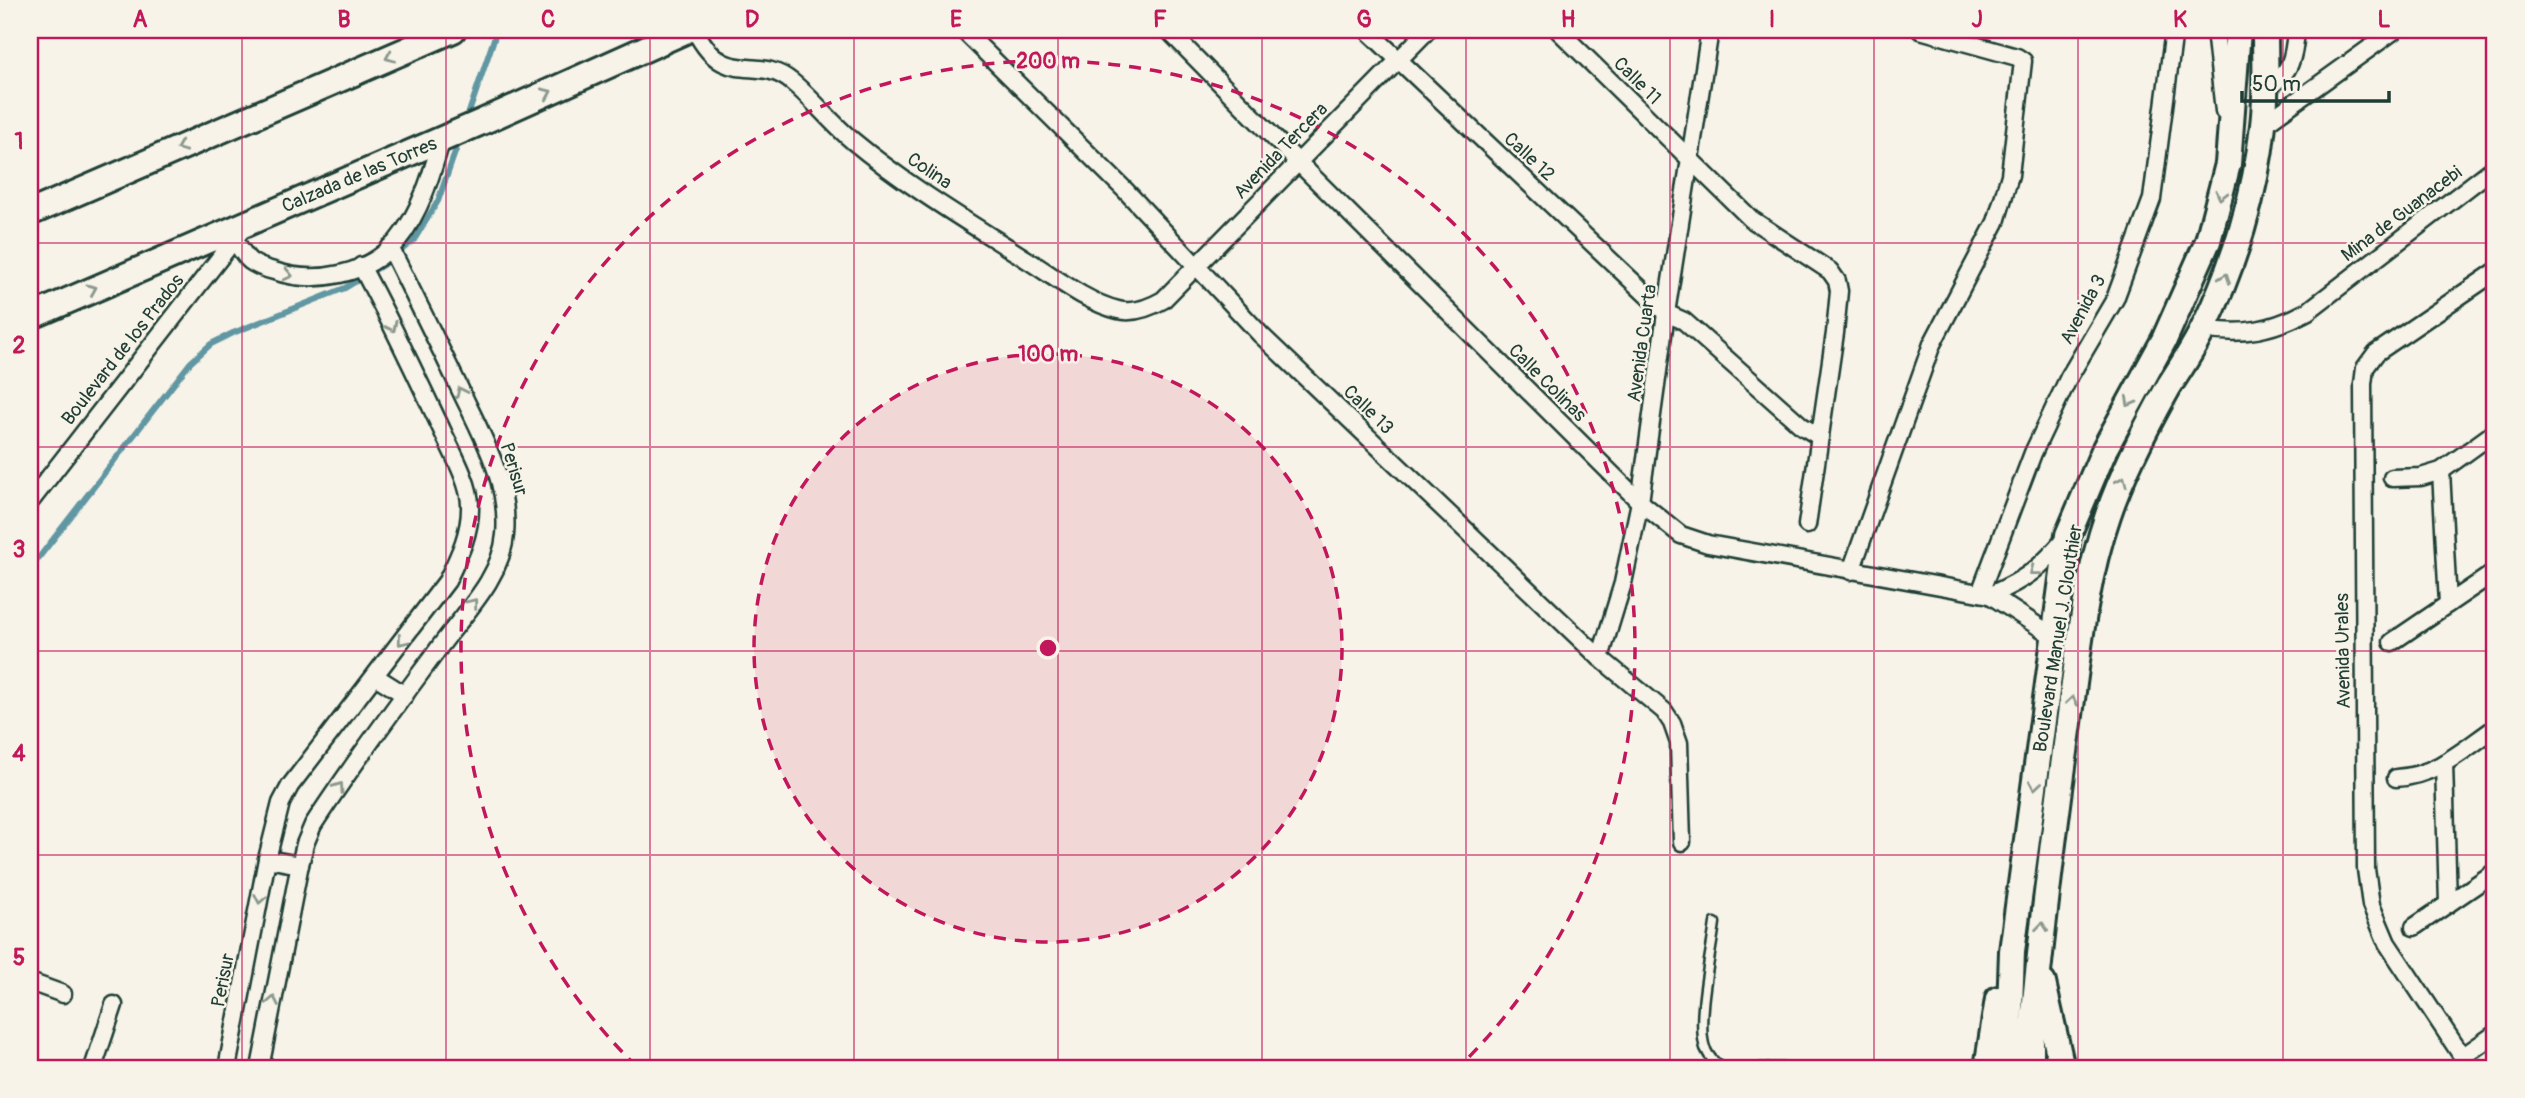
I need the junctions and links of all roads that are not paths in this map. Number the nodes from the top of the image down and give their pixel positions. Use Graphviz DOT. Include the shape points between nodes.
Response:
graph roads {
  1 [pos="453,30"];
  2 [pos="687,30"];
  3 [pos="695,30"];
  4 [pos="963,30"];
  5 [pos="1168,30"];
  6 [pos="1367,30"];
  7 [pos="1428,30"];
  8 [pos="1558,30"];
  9 [pos="1710,30"];
  10 [pos="1920,30"];
  11 [pos="2174,30"];
  12 [pos="2215,30"];
  13 [pos="2238,30"];
  14 [pos="2265,30"];
  15 [pos="2296,30"];
  16 [pos="2395,30"];
  17 [pos="1398,60"];
  18 [pos="2266,89"];
  19 [pos="2263,125"];
  20 [pos="442,138"];
  21 [pos="2228,151"];
  22 [pos="1689,160"];
  23 [pos="1297,161"];
  24 [pos="2495,167"];
  25 [pos="30,213"];
  26 [pos="241,231"];
  27 [pos="390,247"];
  28 [pos="361,266"];
  29 [pos="1196,267"];
  30 [pos="2495,272"];
  31 [pos="1163,300"];
  32 [pos="1666,313"];
  33 [pos="30,317"];
  34 [pos="2203,329"];
  35 [pos="2495,432"];
  36 [pos="1820,437"];
  37 [pos="2441,471"];
  38 [pos="2392,478"];
  39 [pos="30,502"];
  40 [pos="1640,502"];
  41 [pos="1807,525"];
  42 [pos="2068,535"];
  43 [pos="1850,570"];
  44 [pos="2495,572"];
  45 [pos="1985,594"];
  46 [pos="2448,604"];
  47 [pos="2053,636"];
  48 [pos="2392,642"];
  49 [pos="1600,658"];
  50 [pos="375,676"];
  51 [pos="405,695"];
  52 [pos="2495,728"];
  53 [pos="2444,763"];
  54 [pos="2396,778"];
  55 [pos="1682,842"];
  56 [pos="267,859"];
  57 [pos="300,865"];
  58 [pos="2495,872"];
  59 [pos="2448,904"];
  60 [pos="1715,923"];
  61 [pos="2414,927"];
  62 [pos="2012,951"];
  63 [pos="2038,962"];
  64 [pos="30,982"];
  65 [pos="63,994"];
  66 [pos="114,1005"];
  67 [pos="2495,1034"];
  68 [pos="2466,1063"];
  69 [pos="93,1068"];
  70 [pos="227,1068"];
  71 [pos="260,1068"];
  72 [pos="1723,1068"];
  73 [pos="1760,1068"];
  74 [pos="1786,1068"];
  75 [pos="1987,1068"];
  76 [pos="2008,1068"];
  77 [pos="2031,1068"];
  78 [pos="2062,1068"];
  1 -- 25 [label="main road, one-way"];
  20 -- 2 [label="main road, Calzada de las Torres, one-way"];
  3 -- 31 [label="street, Colina" via="717,60 791,80 838,129 876,158 1080,292 1119,310 1140,310"];
  4 -- 29 [label="street, Calle 13"];
  5 -- 23 [label="street, Calle Colinas"];
  6 -- 17 [label="street, Calle 12"];
  7 -- 17 [label="street, Avenida Tercera"];
  8 -- 22 [label="street, Calle 11"];
  9 -- 22 [label="street, Avenida Cuarta"];
  10 -- 43 [label="street" via="2023,61 2012,161 1996,222 1932,344"];
  11 -- 45 [label="street, Avenida 3" via="2152,199 2115,299 2069,377 2033,453"];
  12 -- 21 [label="street"];
  13 -- 21 [label="main road, Boulevard Manuel J. Clouthier"];
  14 -- 18 [label="main road, Boulevard Manuel J. Clouthier"];
  15 -- 18 [label="street" via="2291,63 2280,80"];
  16 -- 19 [label="street"];
  17 -- 23 [label="street, Avenida Tercera"];
  17 -- 32 [label="street, Calle 12"];
  18 -- 19 [label="main road, Boulevard Manuel J. Clouthier"];
  34 -- 19 [label="main road, Boulevard Manuel J. Clouthier, one-way" via="2237,246"];
  20 -- 26 [label="main road, Calzada de las Torres"];
  20 -- 27 [label="street" via="415,213"];
  21 -- 42 [label="main road, Boulevard Manuel J. Clouthier, one-way" via="2222,196 2208,241 2164,340 2105,448"];
  22 -- 32 [label="street, Avenida Cuarta"];
  22 -- 36 [label="street, Calle 11" via="1751,219 1830,271 1837,281 1835,333"];
  23 -- 29 [label="street, Avenida Tercera"];
  23 -- 40 [label="street, Calle Colinas"];
  24 -- 34 [label="street, Mina de Guanacebi" via="2308,312 2279,325 2230,333"];
  26 -- 28 [label="street, one-way" via="248,259 257,266 299,278 340,274"];
  33 -- 26 [label="main road, Calzada de las Torres, one-way"];
  26 -- 39 [label="street, Boulevard de los Prados"];
  27 -- 28 [label="street"];
  51 -- 27 [label="street, Perisur, one-way" via="483,590 505,537 506,506 484,441"];
  28 -- 50 [label="street, Perisur, one-way" via="448,443 470,502 469,527 447,581"];
  29 -- 31 [label="street, Avenida Tercera"];
  29 -- 49 [label="street, Calle 13" via="1261,335"];
  30 -- 68 [label="street, Avenida Urales" via="2376,353 2365,368 2363,384 2368,893 2387,943"];
  32 -- 36 [label="street, Calle 12" via="1684,321"];
  32 -- 40 [label="street, Avenida Cuarta"];
  63 -- 34 [label="main road, Boulevard Manuel J. Clouthier, one-way" via="2074,683 2101,538 2129,467"];
  35 -- 37 [label="street"];
  36 -- 41 [label="street"];
  37 -- 38 [label="street"];
  37 -- 46 [label="street"];
  40 -- 43 [label="street, Calle Colinas" via="1681,535 1699,541"];
  40 -- 49 [label="street, Avenida Cuarta" via="1623,583"];
  42 -- 45 [label="street, one-way" via="2045,563 2020,583"];
  42 -- 47 [label="main road, Boulevard Manuel J. Clouthier"];
  43 -- 45 [label="street, Calle Colinas"];
  44 -- 46 [label="street"];
  45 -- 47 [label="street, Calle Colinas"];
  46 -- 48 [label="street"];
  47 -- 62 [label="main road, Boulevard Manuel J. Clouthier, one-way"];
  49 -- 55 [label="street, Calle 13" via="1664,711 1672,723 1679,743"];
  50 -- 51 [label="street"];
  50 -- 56 [label="street, Perisur" via="290,786"];
  57 -- 51 [label="street, Perisur, one-way" via="313,825"];
  52 -- 53 [label="street"];
  53 -- 54 [label="street" via="2428,773"];
  53 -- 59 [label="street"];
  56 -- 57 [label="street"];
  56 -- 70 [label="street, Perisur, one-way"];
  71 -- 57 [label="street, Perisur, one-way"];
  58 -- 59 [label="street"];
  59 -- 61 [label="street"];
  60 -- 72 [label="lane" via="1703,1017 1705,1048"];
  62 -- 75 [label="main road"];
  62 -- 76 [label="main road, Boulevard Manuel J. Clouthier"];
  63 -- 77 [label="main road, Boulevard Manuel J. Clouthier"];
  63 -- 78 [label="main road"];
  64 -- 65 [label="street"];
  66 -- 69 [label="street"];
  67 -- 68 [label="street"];
  73 -- 74 [label="lane"];
}
